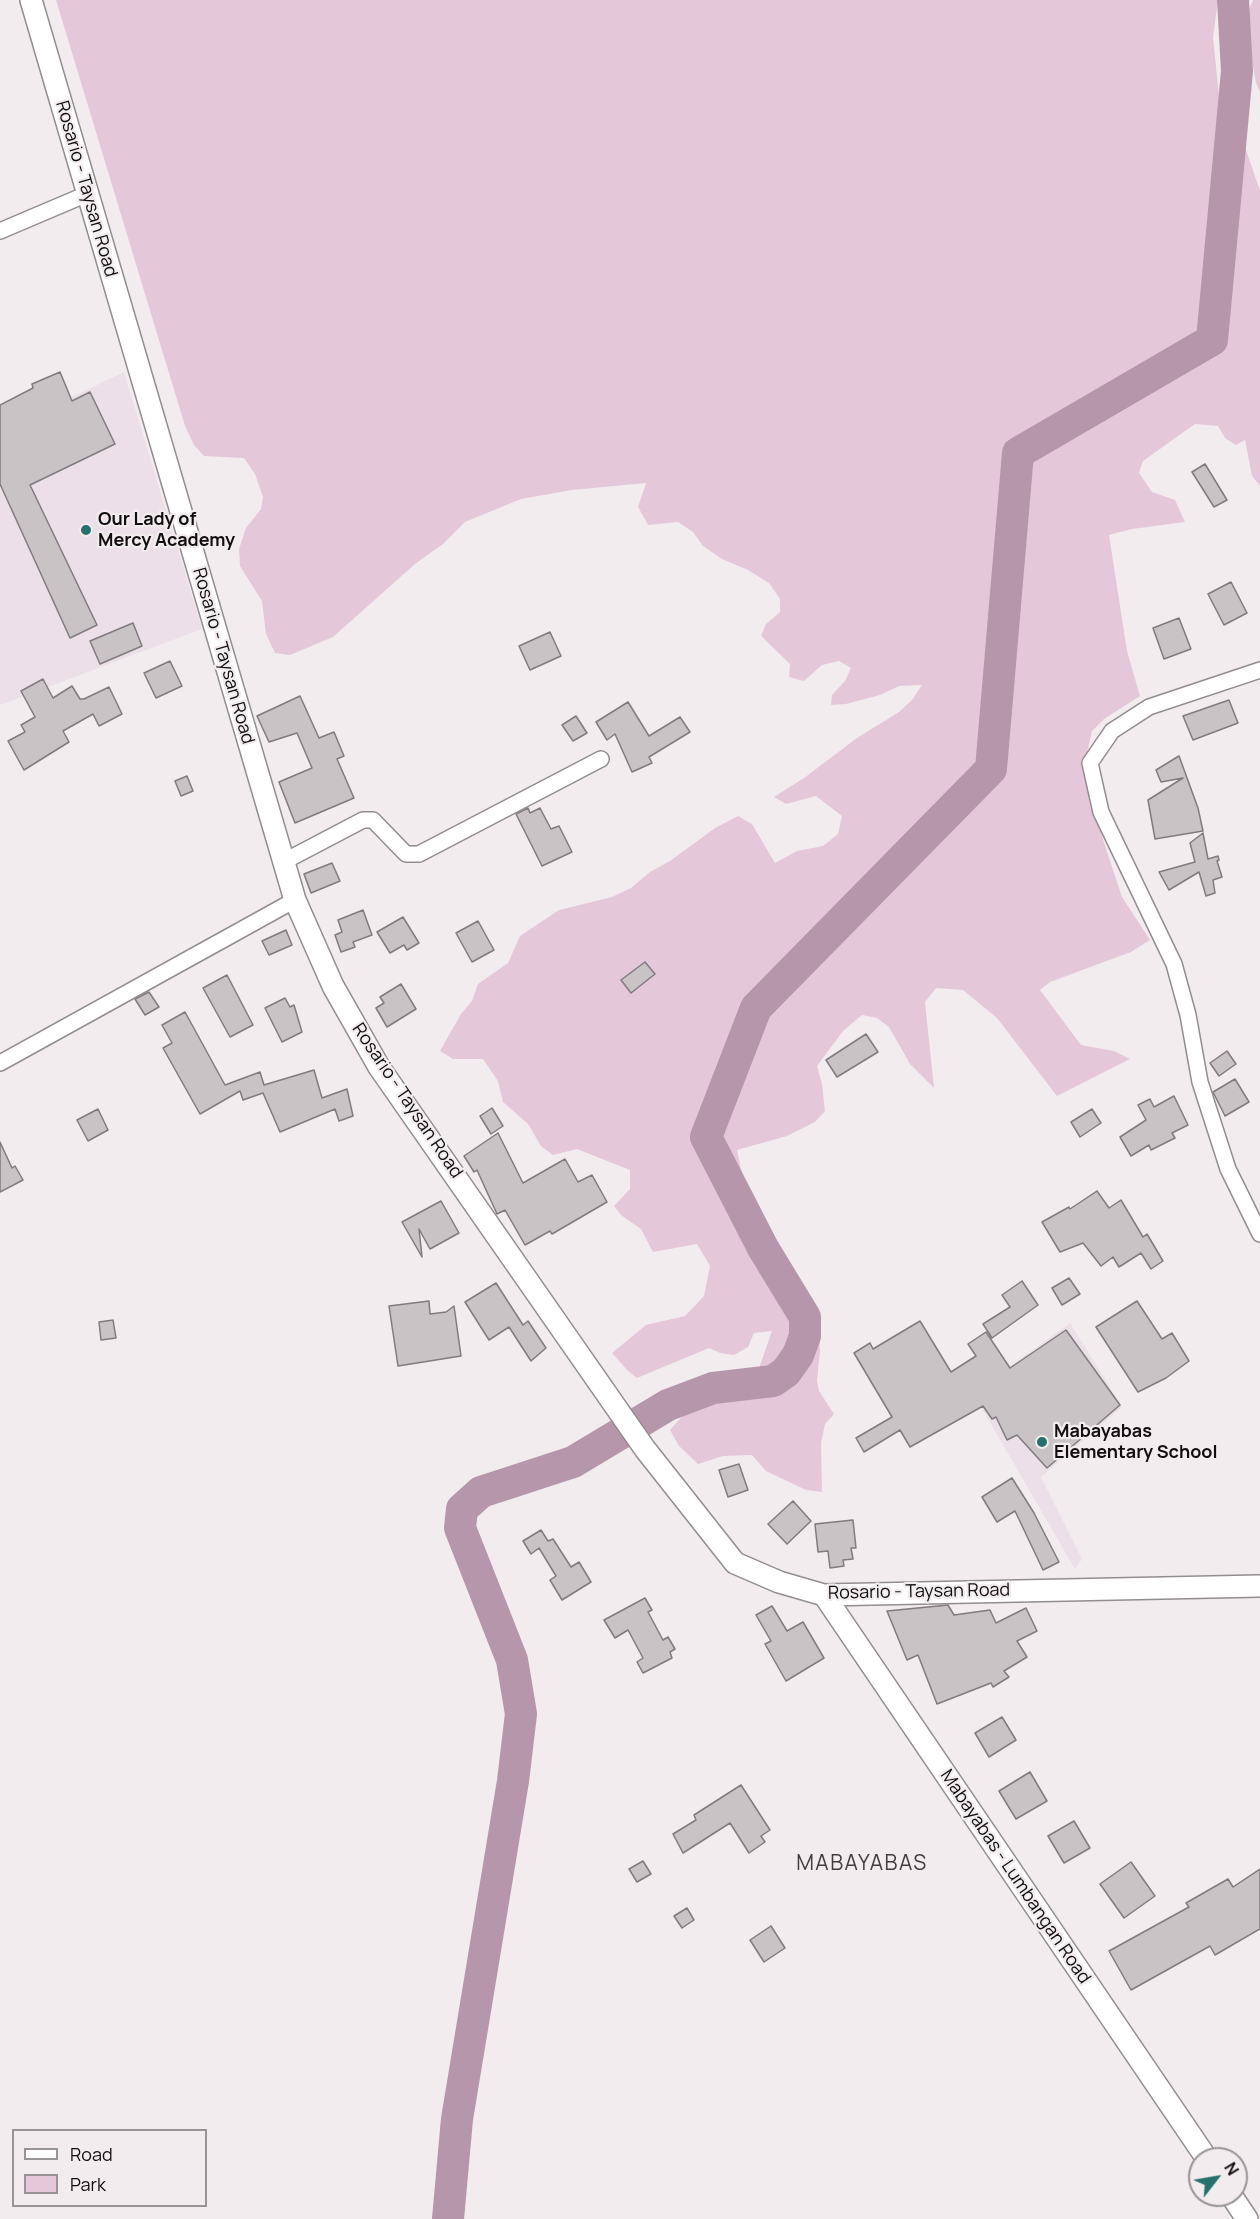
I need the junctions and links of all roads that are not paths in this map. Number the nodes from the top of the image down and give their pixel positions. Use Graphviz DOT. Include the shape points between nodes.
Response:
graph roads {
  1 [pos="31,0"];
  2 [pos="87,194"];
  3 [pos="0,231"];
  4 [pos="1260,670"];
  5 [pos="601,759"];
  6 [pos="283,862"];
  7 [pos="295,900"];
  8 [pos="0,1063"];
  9 [pos="1260,1234"];
  10 [pos="1260,1587"];
  11 [pos="824,1594"];
  12 [pos="1198,2147"];
  1 -- 2 [label="main road, Rosario - Taysan Road"];
  2 -- 3 [label="street"];
  2 -- 6 [label="main road, Rosario - Taysan Road"];
  4 -- 9 [label="street" via="1149,708 1112,731 1090,763 1101,812 1174,964 1200,1082 1228,1169"];
  5 -- 6 [label="street" via="419,854 406,854 373,820 363,820"];
  6 -- 7 [label="main road, Rosario - Taysan Road"];
  7 -- 8 [label="street"];
  7 -- 11 [label="main road, Rosario - Taysan Road" via="333,986 380,1067 645,1449 735,1563 779,1582"];
  10 -- 11 [label="main road, Rosario - Taysan Road"];
  11 -- 12 [label="main road, Mabayabas - Lumbangan Road"];
}
